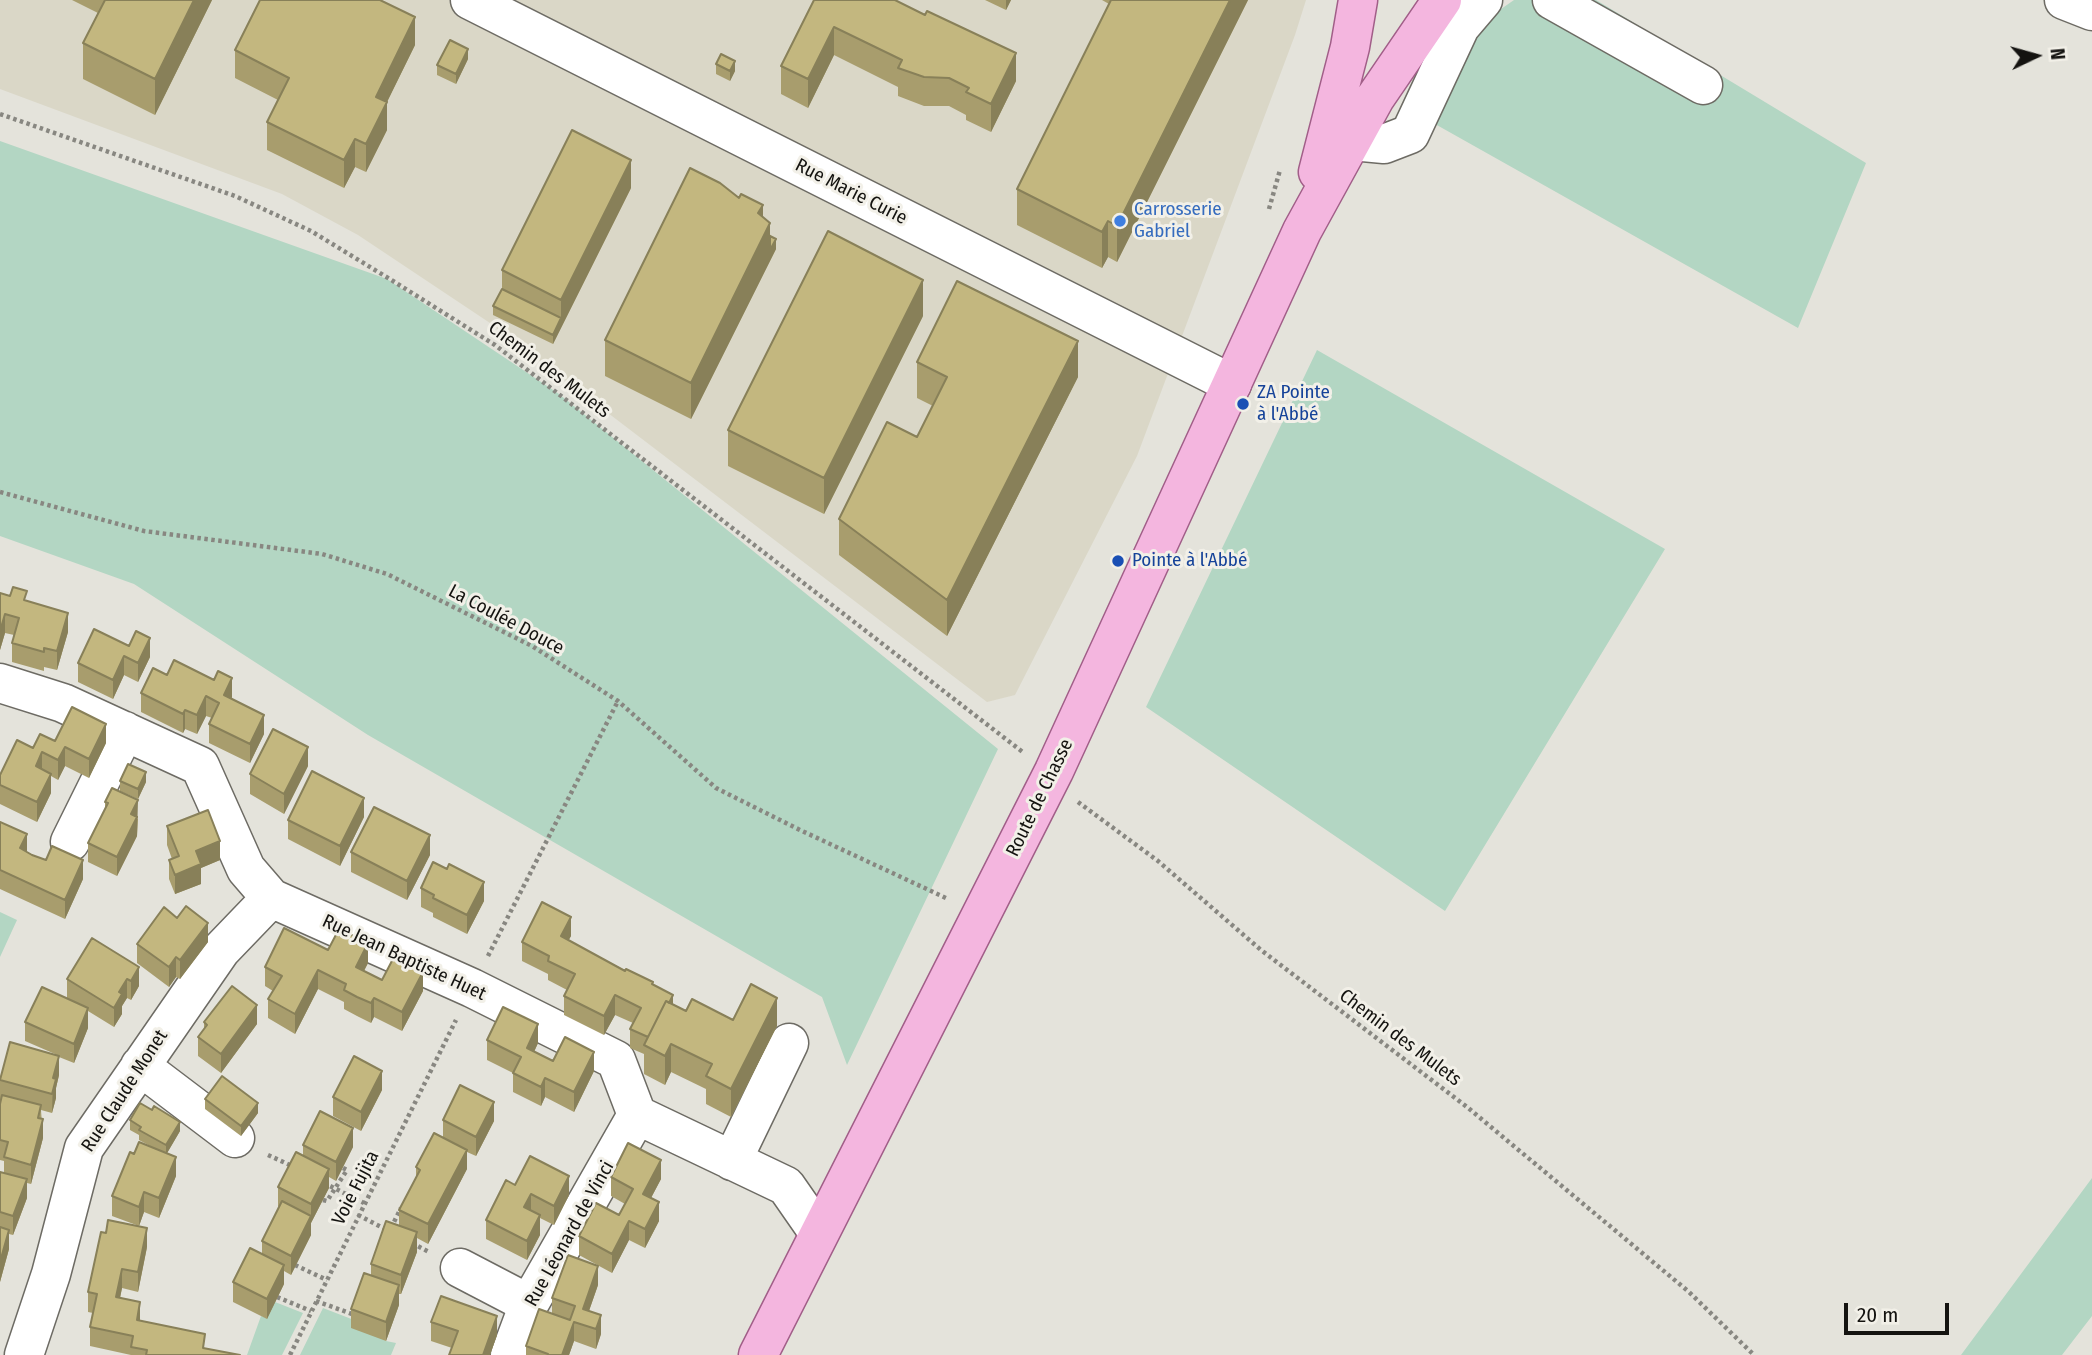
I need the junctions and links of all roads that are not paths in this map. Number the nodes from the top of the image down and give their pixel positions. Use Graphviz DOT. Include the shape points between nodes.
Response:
graph roads {
  1 [pos="470,0"];
  2 [pos="1358,0"];
  3 [pos="1442,0"];
  4 [pos="1483,0"];
  5 [pos="1552,0"];
  6 [pos="2064,0"];
  7 [pos="2092,11"];
  8 [pos="1703,85"];
  9 [pos="1352,141"];
  10 [pos="1302,231"];
  11 [pos="1232,384"];
  12 [pos="0,683"];
  13 [pos="125,731"];
  14 [pos="70,842"];
  15 [pos="271,898"];
  16 [pos="789,1042"];
  17 [pos="140,1066"];
  18 [pos="637,1115"];
  19 [pos="236,1138"];
  20 [pos="732,1161"];
  21 [pos="818,1232"];
  22 [pos="460,1268"];
  23 [pos="529,1304"];
  24 [pos="24,1355"];
  25 [pos="510,1355"];
  26 [pos="758,1355"];
  1 -- 11 [label="street, Rue Marie Curie"];
  2 -- 10 [label="main road"];
  3 -- 9 [label="main road"];
  4 -- 9 [label="street" via="1460,27 1410,134 1384,144"];
  5 -- 8 [label="street"];
  6 -- 7 [label="street"];
  9 -- 10 [label="main road"];
  10 -- 11 [label="main road, Route de Chasse"];
  11 -- 21 [label="main road, Route de Chasse" via="1052,775"];
  12 -- 13 [label="street, Rue Jean Baptiste Huet" via="63,703"];
  13 -- 14 [label="street"];
  13 -- 15 [label="street, Rue Jean Baptiste Huet" via="200,766 246,869"];
  15 -- 17 [label="street, Rue Claude Monet" via="221,950"];
  15 -- 18 [label="street, Rue Jean Baptiste Huet" via="472,988 616,1060"];
  16 -- 20 [label="street"];
  17 -- 19 [label="street"];
  17 -- 24 [label="street, Rue Claude Monet" via="84,1148"];
  18 -- 20 [label="street"];
  18 -- 23 [label="street, Rue Léonard de Vinci"];
  20 -- 21 [label="street" via="786,1186"];
  21 -- 26 [label="main road, Route de Chasse"];
  22 -- 23 [label="street"];
  23 -- 25 [label="street, Rue Léonard de Vinci"];
}
